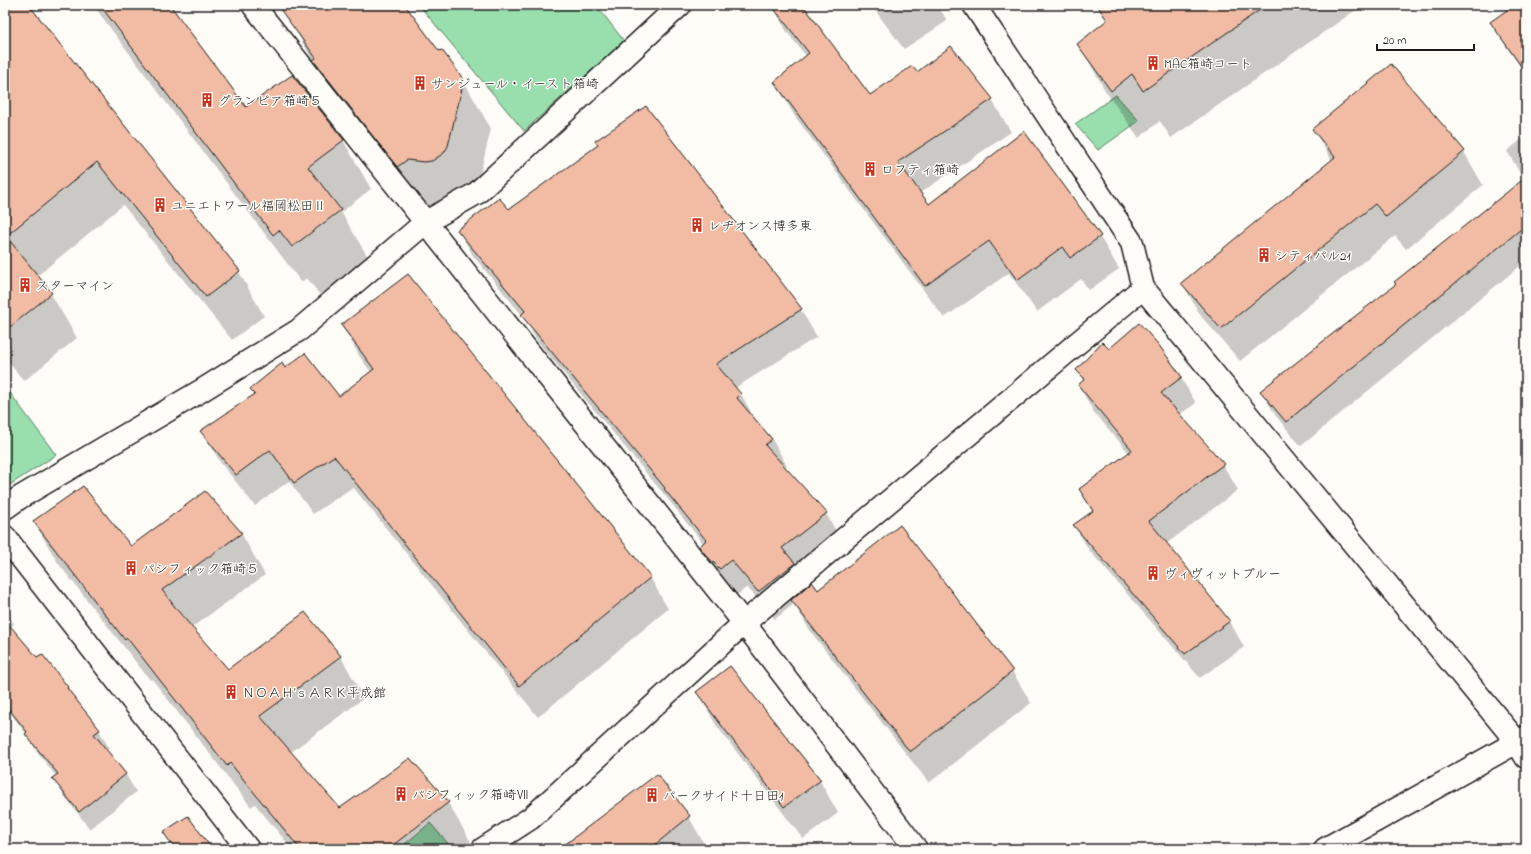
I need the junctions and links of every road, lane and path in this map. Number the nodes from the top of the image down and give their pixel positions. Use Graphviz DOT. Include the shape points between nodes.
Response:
graph roads {
  1 [pos="252,5"];
  2 [pos="680,5"];
  3 [pos="974,5"];
  4 [pos="426,222"];
  5 [pos="1143,288"];
  6 [pos="5,508"];
  7 [pos="5,537"];
  8 [pos="744,623"];
  9 [pos="1523,745"];
  10 [pos="248,849"];
  11 [pos="483,849"];
  12 [pos="916,849"];
  13 [pos="1325,849"];
  1 -- 4 [label="street"];
  2 -- 4 [label="street" via="477,193"];
  3 -- 5 [label="street" via="1132,243"];
  4 -- 6 [label="street" via="299,330"];
  4 -- 8 [label="street"];
  5 -- 8 [label="street"];
  5 -- 9 [label="street"];
  7 -- 10 [label="street"];
  8 -- 11 [label="street" via="531,818"];
  8 -- 12 [label="street"];
  9 -- 13 [label="street"];
}
